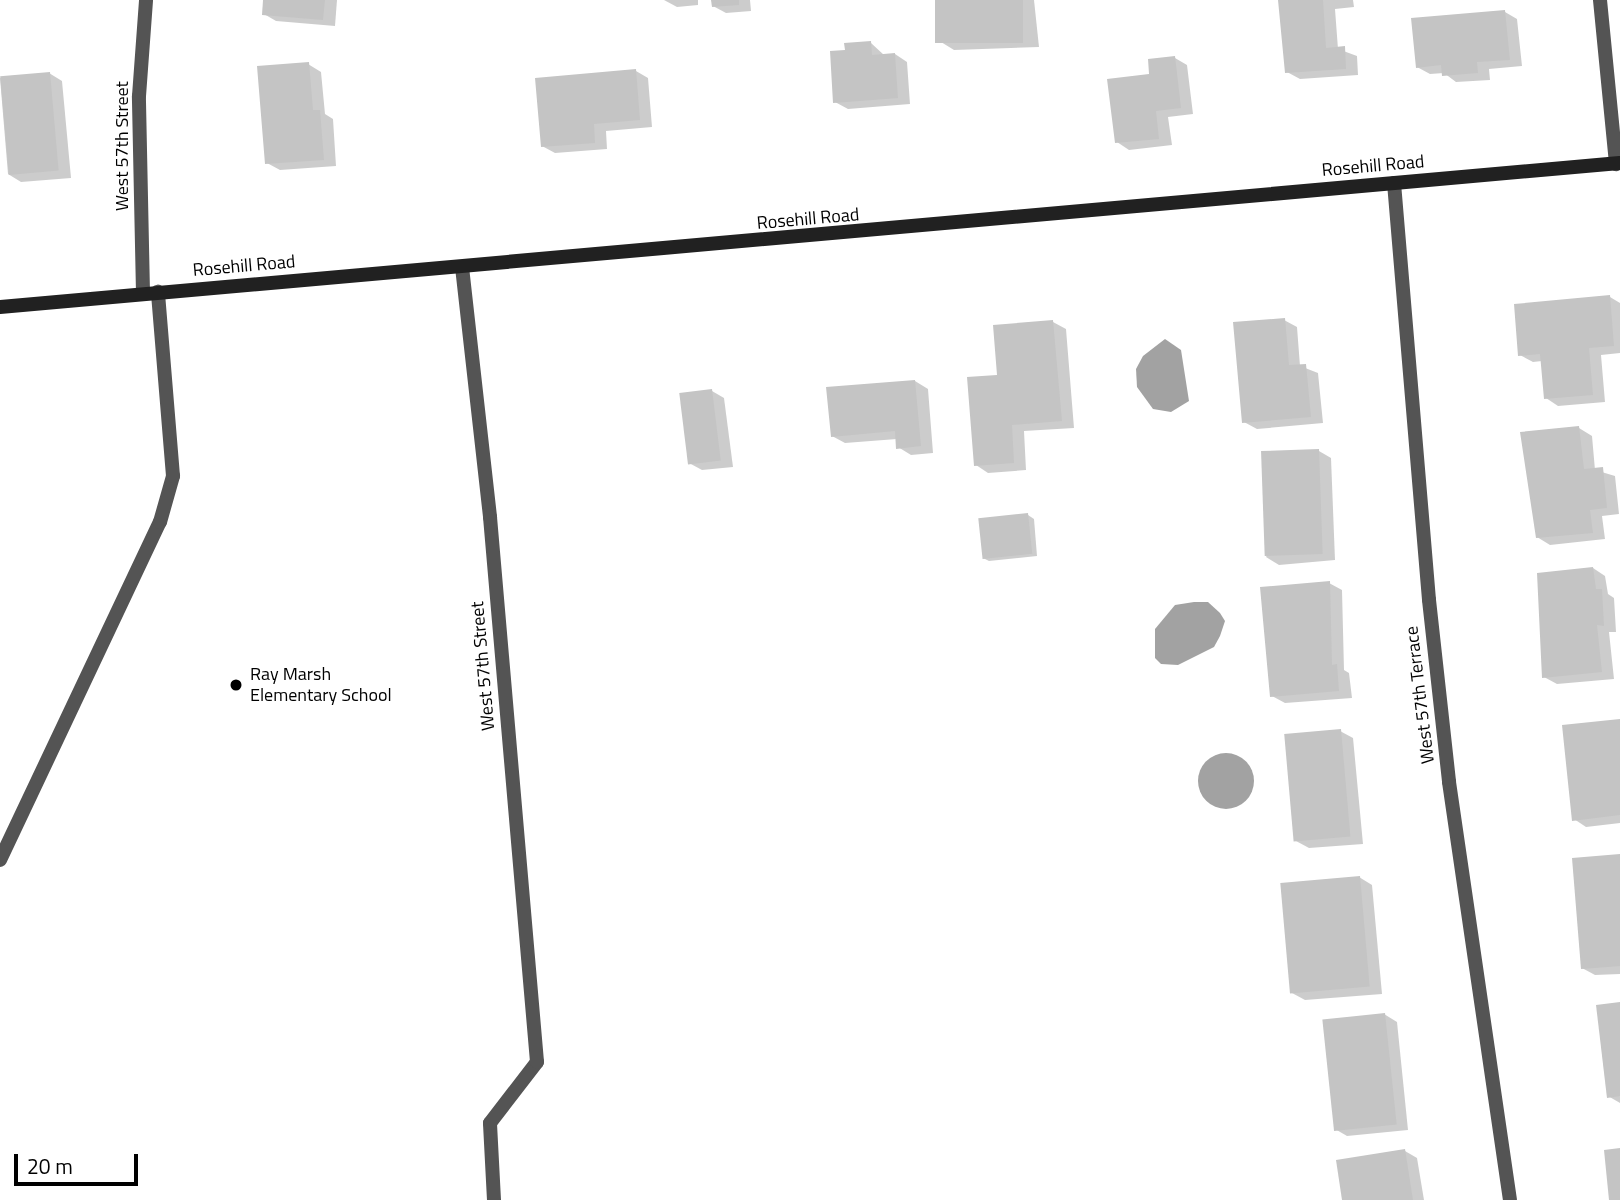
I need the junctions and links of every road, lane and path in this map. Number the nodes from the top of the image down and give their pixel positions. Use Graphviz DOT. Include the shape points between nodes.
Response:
graph roads {
  1 [pos="146,0"];
  2 [pos="1600,0"];
  3 [pos="1618,163"];
  4 [pos="1394,183"];
  5 [pos="462,267"];
  6 [pos="150,292"];
  7 [pos="0,307"];
  8 [pos="0,860"];
  9 [pos="494,1200"];
  10 [pos="1510,1200"];
  1 -- 6 [label="street, West 57th Street" via="139,96"];
  2 -- 3 [label="street"];
  3 -- 4 [label="street, Rosehill Road"];
  4 -- 5 [label="street, Rosehill Road"];
  4 -- 10 [label="street, West 57th Terrace" via="1448,769"];
  5 -- 6 [label="street, Rosehill Road"];
  5 -- 9 [label="street, West 57th Street" via="490,517 537,1062 490,1123"];
  6 -- 7 [label="street, Rosehill Road"];
  6 -- 8 [label="street, West 57th Street" via="173,476 160,522"];
}
